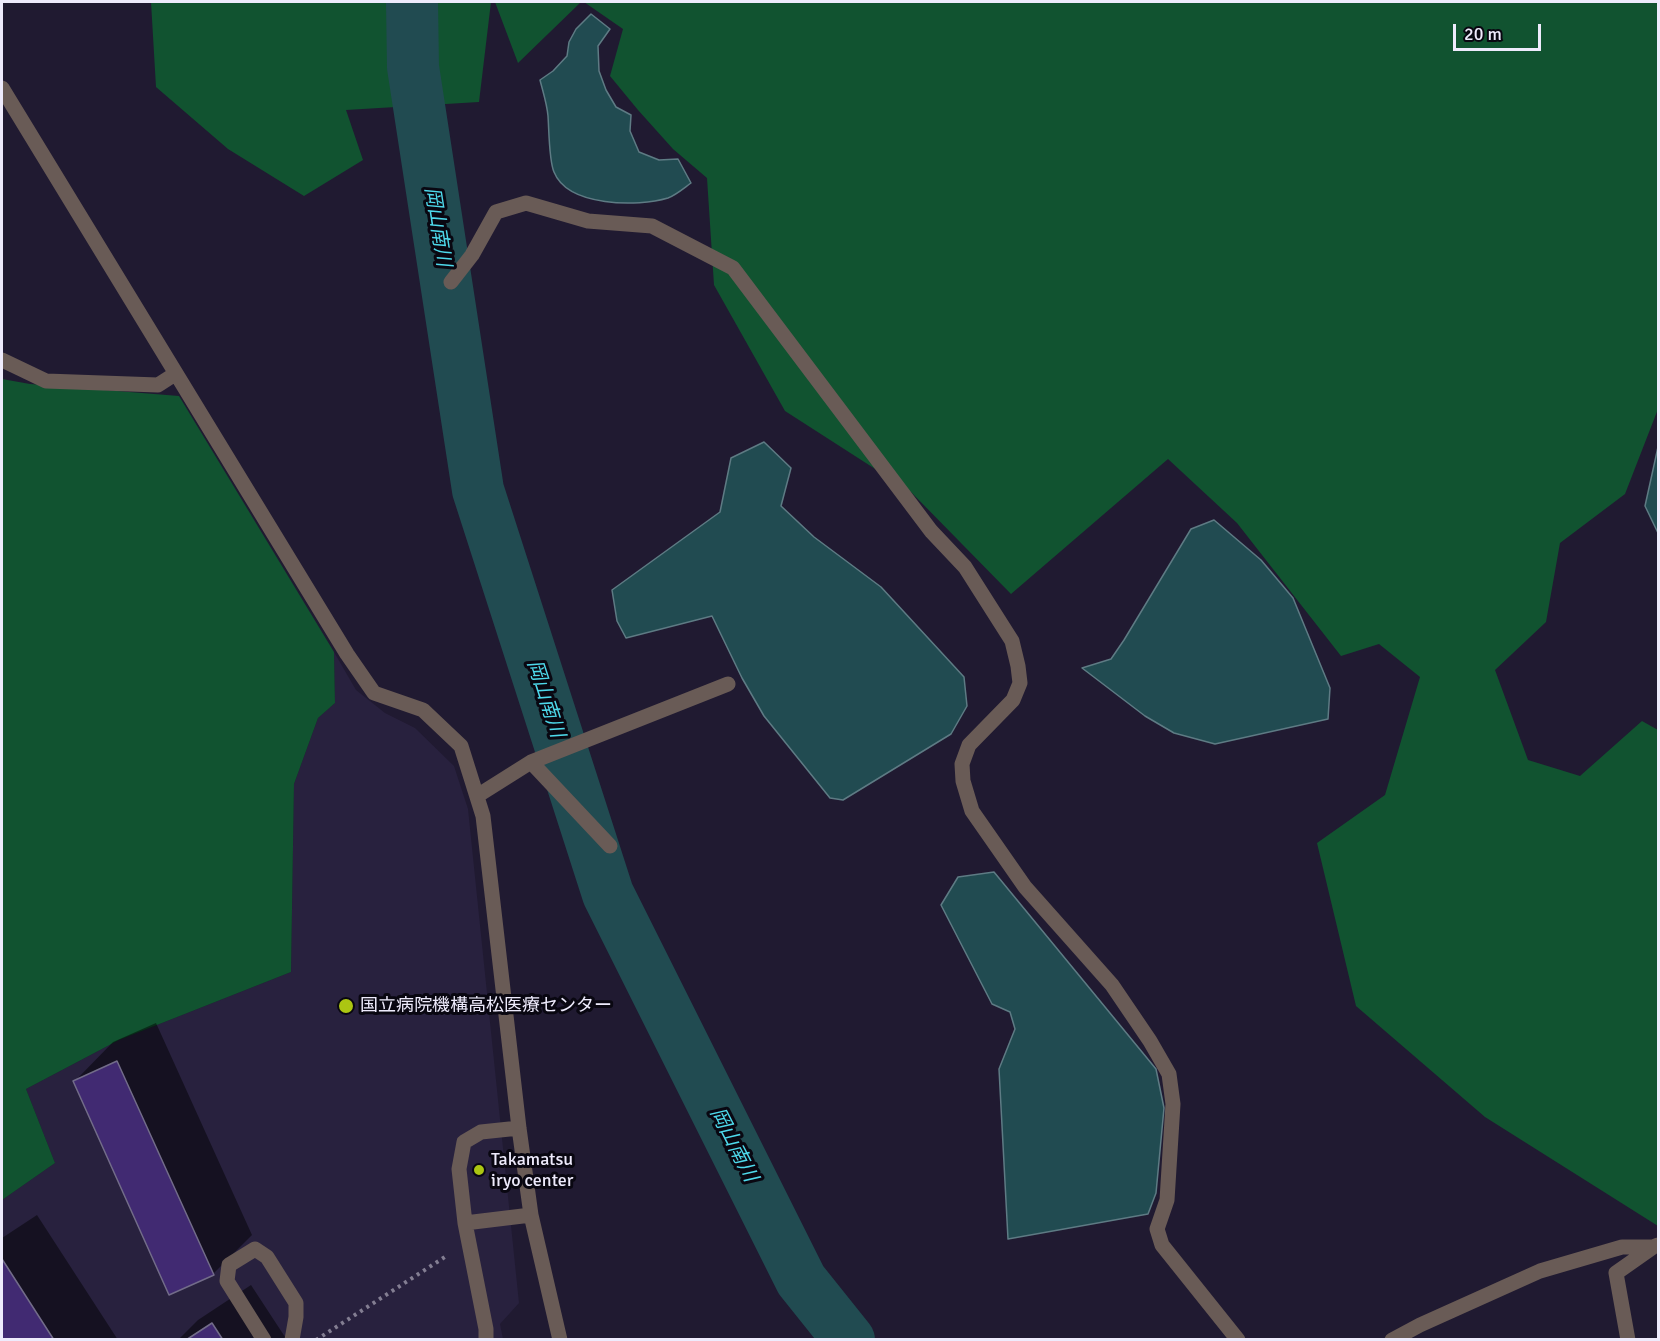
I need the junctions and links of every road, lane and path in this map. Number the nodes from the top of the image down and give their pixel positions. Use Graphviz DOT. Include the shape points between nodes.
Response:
graph roads {
  1 [pos="2,88"];
  2 [pos="452,282"];
  3 [pos="2,360"];
  4 [pos="175,374"];
  5 [pos="728,684"];
  6 [pos="531,762"];
  7 [pos="477,796"];
  8 [pos="610,846"];
  9 [pos="519,1128"];
  10 [pos="531,1215"];
  11 [pos="465,1223"];
  12 [pos="469,1242"];
  13 [pos="1656,1246"];
  14 [pos="264,1340"];
  15 [pos="292,1340"];
  16 [pos="316,1340"];
  17 [pos="486,1340"];
  18 [pos="560,1340"];
  19 [pos="1238,1340"];
  20 [pos="1392,1340"];
  21 [pos="1628,1340"];
  1 -- 4 [label="street"];
  2 -- 19 [label="street" via="495,212 526,203 588,221 652,226 733,268 931,531 965,567 1012,641 1020,682 1013,700 969,746 962,765 972,811 1025,887 1112,985 1168,1074 1173,1104 1167,1200 1157,1229 1162,1245"];
  3 -- 4 [label="street" via="46,381 158,385"];
  4 -- 7 [label="street" via="374,693 423,710 461,746"];
  5 -- 6 [label="street"];
  6 -- 7 [label="street"];
  6 -- 8 [label="street"];
  7 -- 9 [label="street" via="483,816"];
  9 -- 10 [label="street"];
  9 -- 11 [label="street" via="481,1132 464,1142 459,1169"];
  10 -- 11 [label="street"];
  10 -- 18 [label="street"];
  11 -- 12 [label="street"];
  12 -- 16 [label="path"];
  12 -- 17 [label="street"];
  13 -- 20 [label="street" via="1622,1247 1540,1270"];
  13 -- 21 [label="street" via="1616,1273"];
  14 -- 15 [label="street" via="227,1281 228,1265 255,1249 267,1257 296,1303"];
}
